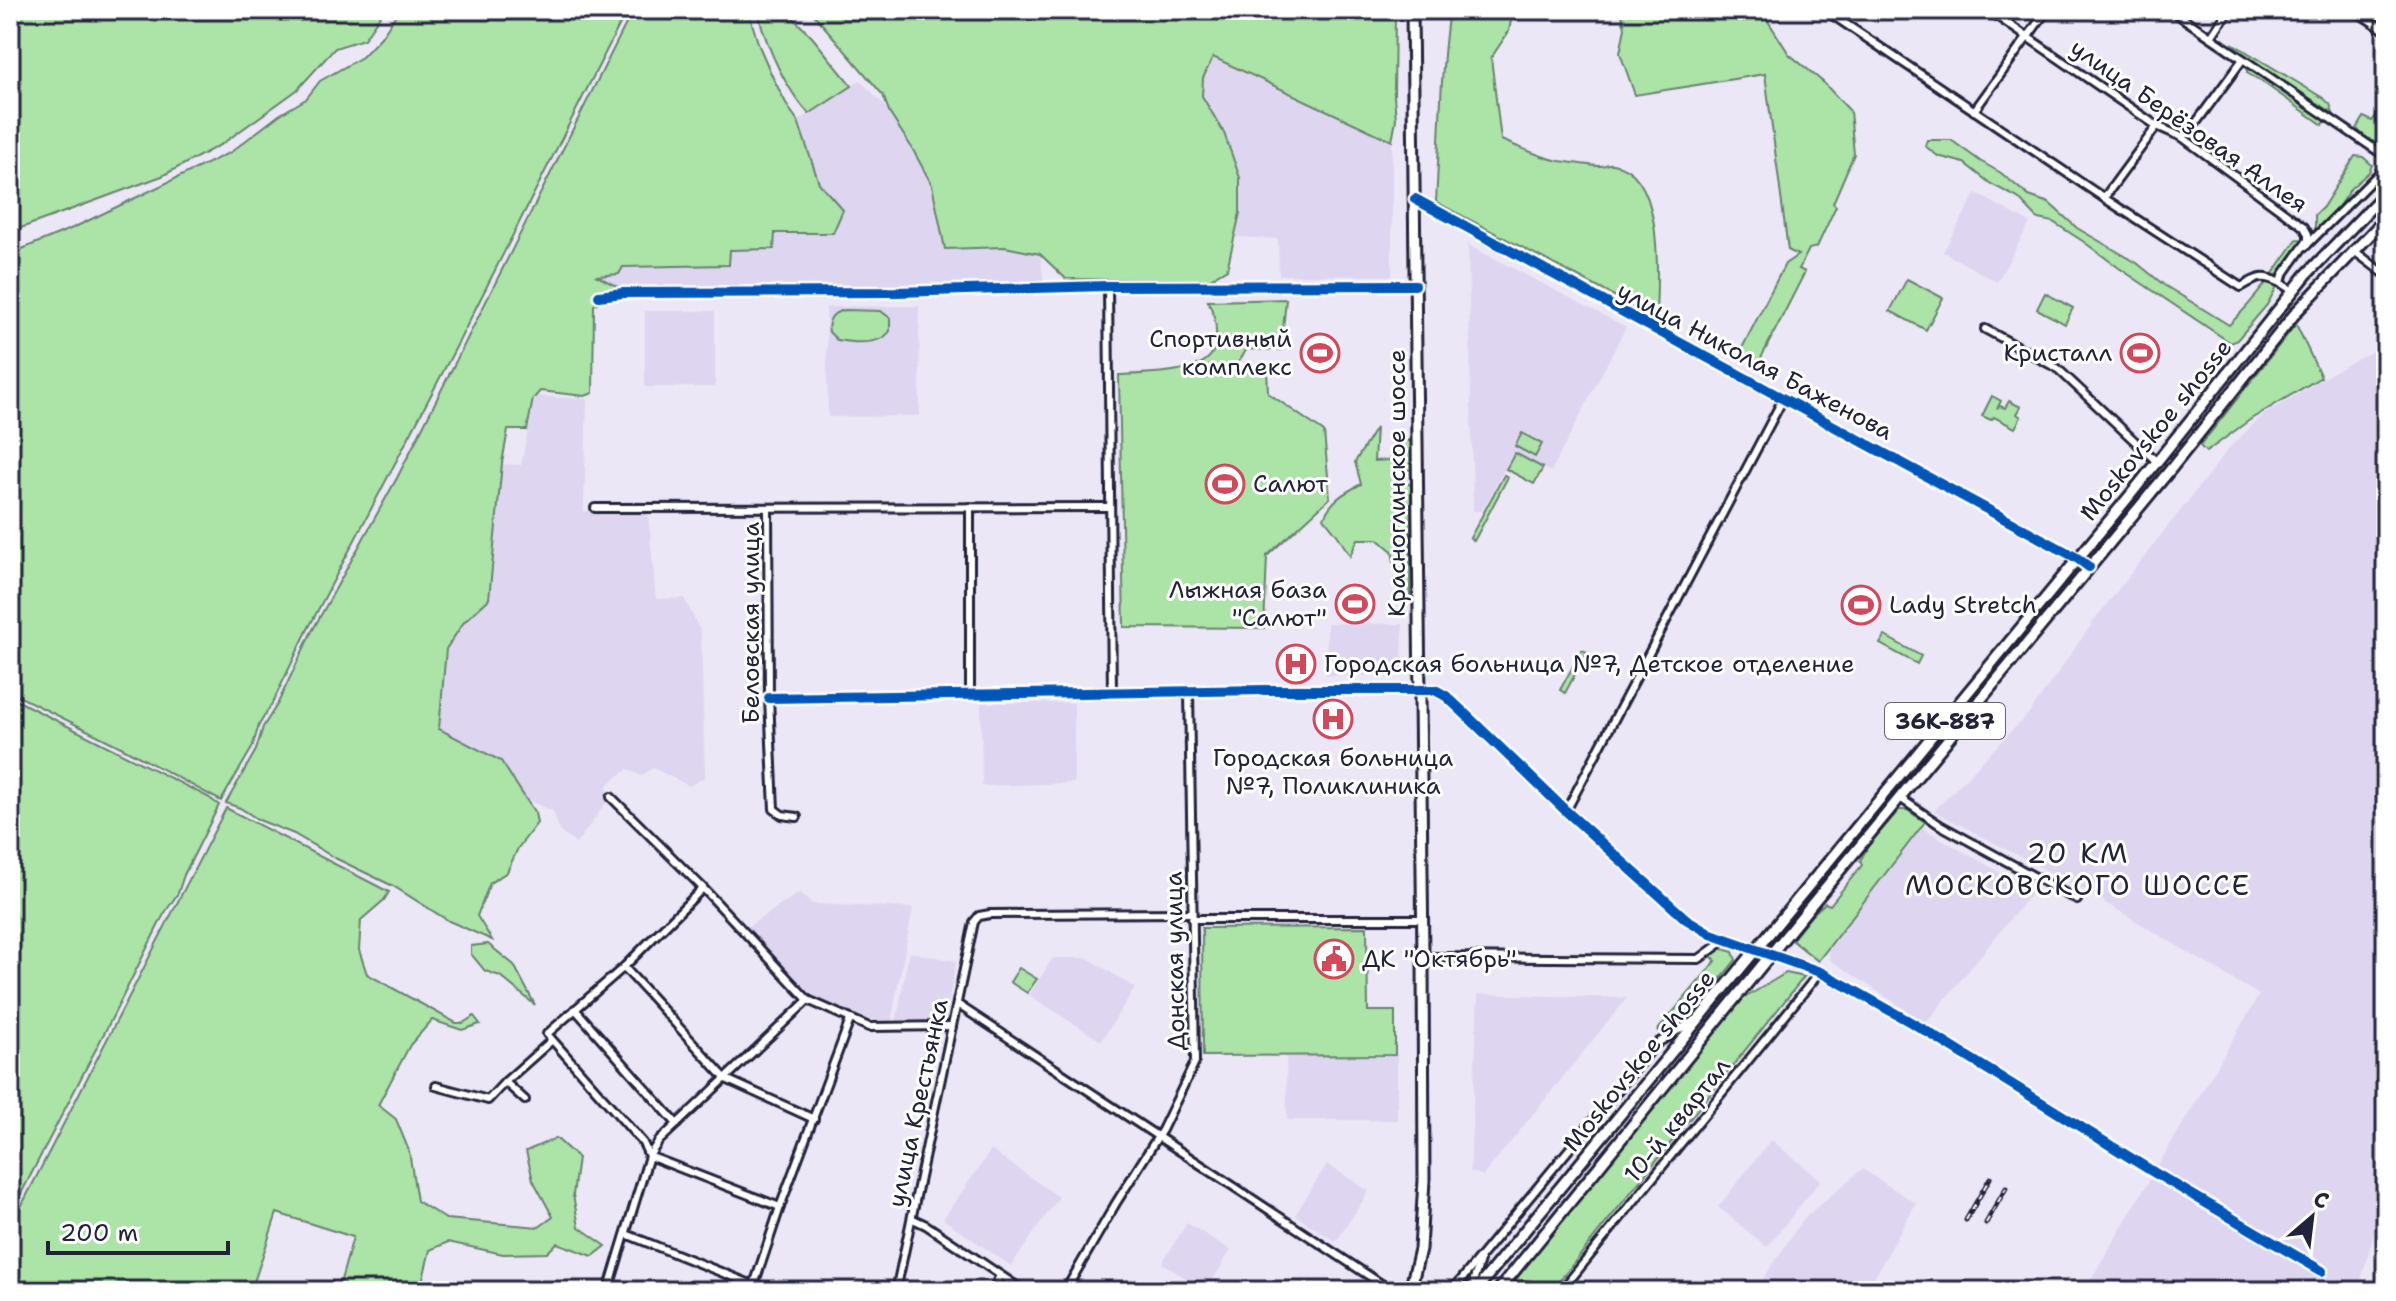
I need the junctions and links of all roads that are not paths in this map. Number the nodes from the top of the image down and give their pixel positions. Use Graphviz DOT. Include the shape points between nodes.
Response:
graph roads {
  1 [pos="1412,10"];
  2 [pos="1825,10"];
  3 [pos="1988,10"];
  4 [pos="2047,10"];
  5 [pos="2171,10"];
  6 [pos="2229,10"];
  7 [pos="2354,10"];
  8 [pos="2386,31"];
  9 [pos="2028,37"];
  10 [pos="2211,37"];
  11 [pos="2243,59"];
  12 [pos="1974,111"];
  13 [pos="2157,126"];
  14 [pos="2182,137"];
  15 [pos="2384,152"];
  16 [pos="2386,165"];
  17 [pos="2386,192"];
  18 [pos="2104,198"];
  19 [pos="1415,199"];
  20 [pos="2386,218"];
  21 [pos="2353,250"];
  22 [pos="2298,254"];
  23 [pos="2306,275"];
  24 [pos="2386,275"];
  25 [pos="2281,283"];
  26 [pos="1415,285"];
  27 [pos="1108,286"];
  28 [pos="2319,287"];
  29 [pos="2293,291"];
  30 [pos="599,296"];
  31 [pos="2285,301"];
  32 [pos="2297,311"];
  33 [pos="1985,329"];
  34 [pos="1783,399"];
  35 [pos="2157,462"];
  36 [pos="970,507"];
  37 [pos="1109,507"];
  38 [pos="595,508"];
  39 [pos="768,508"];
  40 [pos="2077,558"];
  41 [pos="2089,567"];
  42 [pos="1419,690"];
  43 [pos="1189,691"];
  44 [pos="970,694"];
  45 [pos="1112,694"];
  46 [pos="769,698"];
  47 [pos="611,797"];
  48 [pos="1900,798"];
  49 [pos="1566,811"];
  50 [pos="797,817"];
  51 [pos="703,888"];
  52 [pos="2077,900"];
  53 [pos="1192,916"];
  54 [pos="1423,919"];
  55 [pos="1725,940"];
  56 [pos="1757,949"];
  57 [pos="1771,954"];
  58 [pos="1423,957"];
  59 [pos="624,967"];
  60 [pos="1820,972"];
  61 [pos="808,1000"];
  62 [pos="957,1004"];
  63 [pos="575,1009"];
  64 [pos="1701,1016"];
  65 [pos="850,1020"];
  66 [pos="952,1026"];
  67 [pos="549,1037"];
  68 [pos="726,1079"];
  69 [pos="505,1082"];
  70 [pos="436,1086"];
  71 [pos="525,1100"];
  72 [pos="814,1119"];
  73 [pos="677,1124"];
  74 [pos="1158,1135"];
  75 [pos="649,1156"];
  76 [pos="780,1207"];
  77 [pos="913,1219"];
  78 [pos="626,1234"];
  79 [pos="1481,1257"];
  80 [pos="2322,1271"];
  81 [pos="1000,1275"];
  82 [pos="753,1288"];
  83 [pos="1563,1289"];
  84 [pos="608,1291"];
  85 [pos="768,1291"];
  86 [pos="896,1291"];
  87 [pos="993,1291"];
  88 [pos="1024,1291"];
  89 [pos="1065,1291"];
  90 [pos="1392,1291"];
  91 [pos="1410,1291"];
  92 [pos="1452,1291"];
  93 [pos="1473,1291"];
  94 [pos="1498,1291"];
  1 -- 19 [label="main road, Красноглинское шоссе"];
  2 -- 12 [label="street"];
  3 -- 9 [label="street, улица Берёзовая Аллея"];
  4 -- 9 [label="street"];
  5 -- 10 [label="street"];
  6 -- 10 [label="street"];
  7 -- 8 [label="street"];
  9 -- 12 [label="street"];
  9 -- 13 [label="street, улица Берёзовая Аллея"];
  10 -- 11 [label="street"];
  11 -- 14 [label="street"];
  11 -- 15 [label="street"];
  12 -- 18 [label="street"];
  13 -- 14 [label="street, улица Берёзовая Аллея"];
  13 -- 18 [label="street"];
  14 -- 22 [label="street, улица Берёзовая Аллея" via="2304,227 2308,240"];
  15 -- 16 [label="street"];
  16 -- 22 [label="street"];
  17 -- 23 [label="main road, Moskovskoe shosse / 36К-887"];
  18 -- 25 [label="street" via="2241,287 2256,278"];
  19 -- 26 [label="main road, Красноглинское шоссе"];
  19 -- 34 [label="street, улица Николая Баженова"];
  20 -- 21 [label="main road, Moskovskoe shosse / 36К-887"];
  21 -- 24 [label="street"];
  21 -- 28 [label="main road, Moskovskoe shosse / 36К-887"];
  22 -- 25 [label="street"];
  23 -- 28 [label="main road"];
  23 -- 29 [label="main road, Moskovskoe shosse / 36К-887"];
  25 -- 29 [label="street"];
  26 -- 27 [label="street"];
  26 -- 42 [label="main road, Красноглинское шоссе"];
  27 -- 30 [label="street"];
  27 -- 37 [label="street"];
  28 -- 32 [label="main road, Moskovskoe shosse / 36К-887"];
  29 -- 31 [label="main road, Moskovskoe shosse / 36К-887"];
  31 -- 32 [label="main road"];
  31 -- 35 [label="main road, Moskovskoe shosse / 36К-887"];
  32 -- 41 [label="main road, Moskovskoe shosse / 36К-887"];
  33 -- 35 [label="street" via="2057,368"];
  34 -- 40 [label="street, улица Николая Баженова"];
  34 -- 49 [label="street, улица Николая Баженова"];
  35 -- 40 [label="main road, Moskovskoe shosse / 36К-887"];
  36 -- 37 [label="street"];
  36 -- 39 [label="street"];
  36 -- 44 [label="street"];
  37 -- 45 [label="street"];
  38 -- 39 [label="street"];
  39 -- 46 [label="street, Беловская улица"];
  40 -- 41 [label="street, улица Николая Баженова"];
  40 -- 56 [label="main road, Moskovskoe shosse / 36К-887"];
  41 -- 48 [label="main road, Moskovskoe shosse / 36К-887"];
  42 -- 43 [label="street"];
  42 -- 49 [label="street" via="1446,696"];
  42 -- 54 [label="main road, Красноглинское шоссе"];
  43 -- 45 [label="street"];
  43 -- 53 [label="street, Донская улица"];
  44 -- 45 [label="street"];
  44 -- 46 [label="street"];
  46 -- 50 [label="street, Беловская улица" via="774,809"];
  47 -- 51 [label="street"];
  48 -- 52 [label="street"];
  48 -- 57 [label="main road, Moskovskoe shosse / 36К-887"];
  49 -- 55 [label="street" via="1673,909"];
  51 -- 59 [label="street"];
  51 -- 61 [label="street"];
  53 -- 54 [label="street"];
  53 -- 62 [label="street, улица Крестьянка" via="979,916"];
  53 -- 74 [label="street, Донская улица" via="1195,1062"];
  54 -- 58 [label="main road, Красноглинское шоссе"];
  55 -- 56 [label="street"];
  55 -- 58 [label="street" via="1699,959"];
  56 -- 57 [label="street"];
  56 -- 64 [label="main road, Moskovskoe shosse / 36К-887"];
  57 -- 60 [label="street"];
  57 -- 94 [label="main road, Moskovskoe shosse / 36К-887"];
  58 -- 91 [label="main road, Красноглинское шоссе" via="1423,1215"];
  59 -- 63 [label="street"];
  59 -- 68 [label="street"];
  60 -- 80 [label="street"];
  60 -- 83 [label="street, 10-й квартал"];
  61 -- 65 [label="street"];
  61 -- 68 [label="street"];
  62 -- 66 [label="street, улица Крестьянка"];
  62 -- 74 [label="street"];
  63 -- 67 [label="street"];
  63 -- 73 [label="street"];
  64 -- 79 [label="street" via="1656,1044"];
  64 -- 93 [label="main road, Moskovskoe shosse / 36К-887"];
  65 -- 66 [label="street" via="869,1027"];
  65 -- 72 [label="street"];
  66 -- 77 [label="street, улица Крестьянка"];
  67 -- 69 [label="street"];
  67 -- 75 [label="street"];
  68 -- 72 [label="street"];
  68 -- 73 [label="street"];
  69 -- 70 [label="street" via="488,1100"];
  69 -- 71 [label="street"];
  72 -- 76 [label="street"];
  73 -- 75 [label="street"];
  74 -- 89 [label="street, Донская улица"];
  74 -- 90 [label="street"];
  75 -- 76 [label="street"];
  75 -- 78 [label="street"];
  76 -- 82 [label="street"];
  77 -- 81 [label="street"];
  77 -- 86 [label="street, улица Крестьянка"];
  78 -- 82 [label="street"];
  78 -- 84 [label="street"];
  79 -- 92 [label="street"];
  79 -- 93 [label="street"];
  81 -- 87 [label="street"];
  81 -- 88 [label="street"];
  82 -- 85 [label="street"];
  83 -- 94 [label="street" via="1514,1286"];
}
